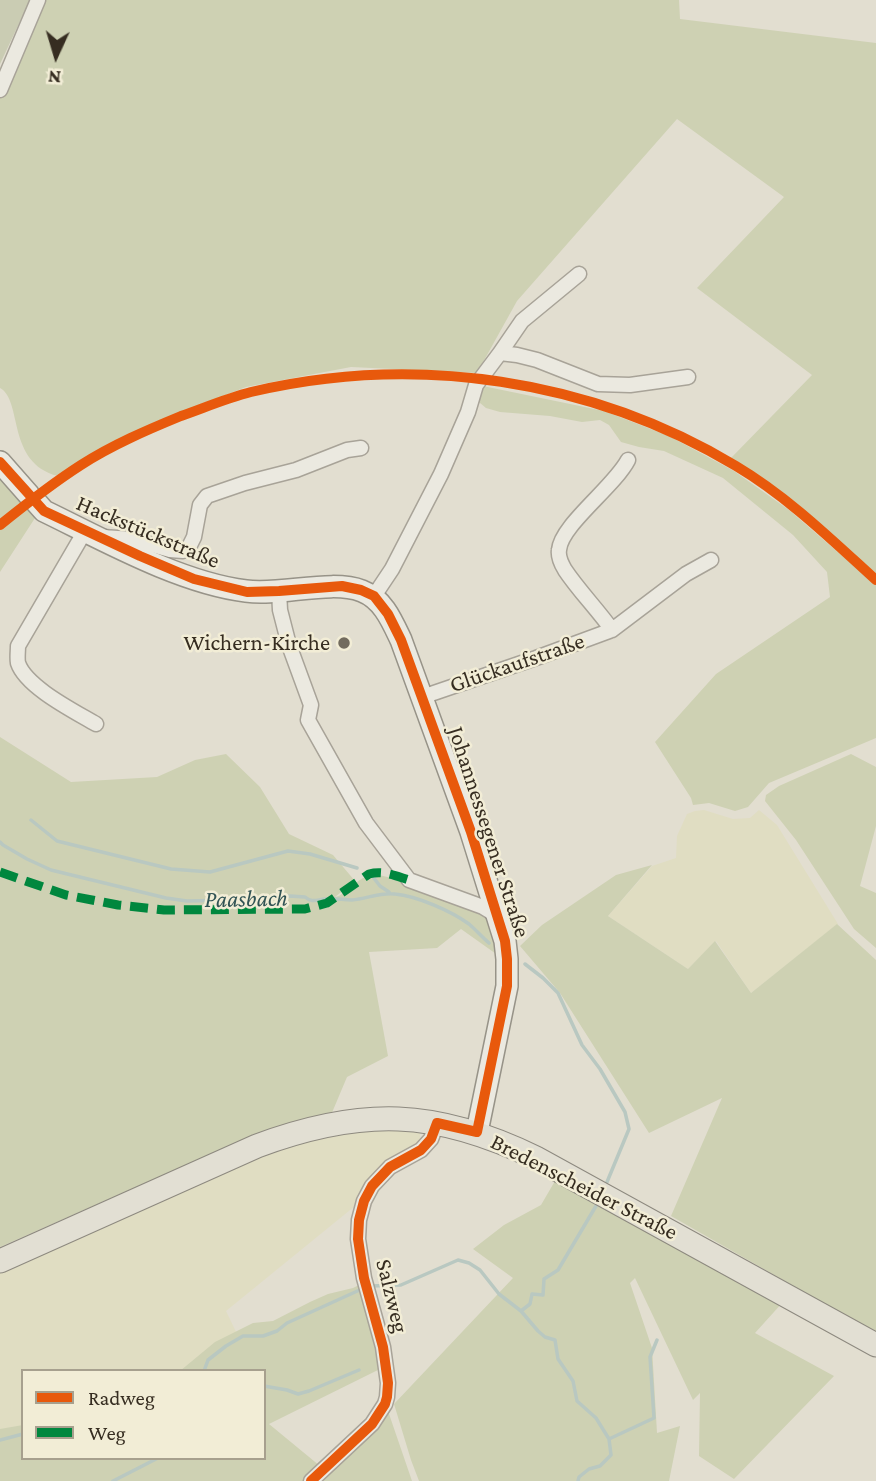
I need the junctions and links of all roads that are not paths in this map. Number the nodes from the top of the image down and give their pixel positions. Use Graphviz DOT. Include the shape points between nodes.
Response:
graph roads {
  1 [pos="38,0"];
  2 [pos="0,90"];
  3 [pos="579,274"];
  4 [pos="500,353"];
  5 [pos="688,377"];
  6 [pos="361,448"];
  7 [pos="628,460"];
  8 [pos="0,462"];
  9 [pos="92,534"];
  10 [pos="711,560"];
  11 [pos="279,591"];
  12 [pos="373,596"];
  13 [pos="612,630"];
  14 [pos="422,696"];
  15 [pos="96,724"];
  16 [pos="496,915"];
  17 [pos="437,1123"];
  18 [pos="477,1132"];
  19 [pos="0,1261"];
  20 [pos="876,1345"];
  21 [pos="310,1481"];
  1 -- 2 [label="street"];
  3 -- 4 [label="street" via="522,321"];
  4 -- 5 [label="street" via="537,360 598,384"];
  4 -- 12 [label="street" via="476,385 429,498"];
  6 -- 9 [label="street" via="208,496 200,505 194,537 183,551"];
  7 -- 13 [label="street, Glückaufstraße" via="562,538 558,552 564,568"];
  8 -- 9 [label="street, Hackstückstraße" via="44,511"];
  9 -- 11 [label="street, Hackstückstraße" via="194,579 247,592"];
  9 -- 15 [label="street" via="18,646 18,661 24,675 50,696"];
  10 -- 13 [label="street, Glückaufstraße"];
  11 -- 12 [label="street, Hackstückstraße" via="342,586"];
  11 -- 16 [label="street" via="289,645 311,705 308,719 366,823 410,880"];
  12 -- 14 [label="street, Johannessegener Straße" via="401,640"];
  13 -- 14 [label="street, Glückaufstraße"];
  14 -- 16 [label="street, Johannessegener Straße"];
  16 -- 18 [label="street, Johannessegener Straße" via="508,959 507,986"];
  17 -- 18 [label="main road, Bredenscheider Straße"];
  17 -- 19 [label="main road, Bredenscheider Straße" via="358,1120 283,1137"];
  17 -- 21 [label="street, Salzweg" via="421,1150 390,1167 372,1186 359,1220 364,1278 383,1347 385,1404 372,1424"];
  18 -- 20 [label="main road, Bredenscheider Straße" via="536,1158"];
}
